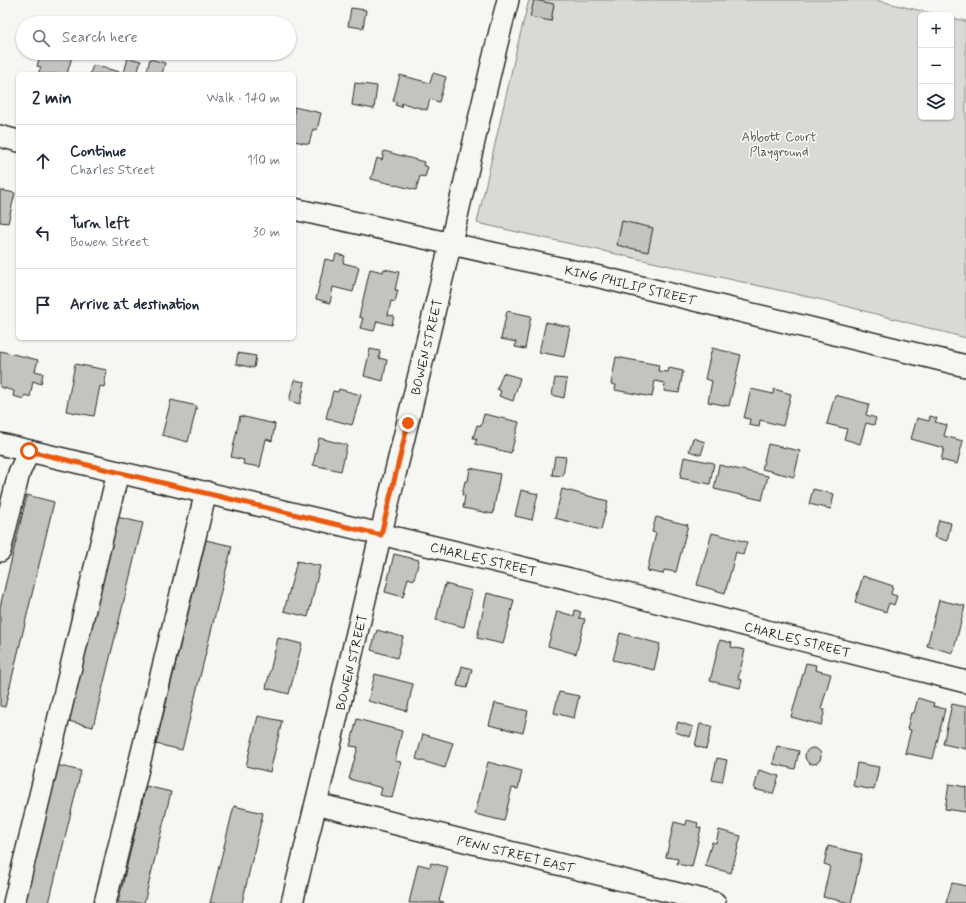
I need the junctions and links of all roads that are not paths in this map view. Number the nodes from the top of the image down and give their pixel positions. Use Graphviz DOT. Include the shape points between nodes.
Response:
graph roads {
  1 [pos="508,0"];
  2 [pos="0,136"];
  3 [pos="16,140"];
  4 [pos="296,209"];
  5 [pos="450,243"];
  6 [pos="966,366"];
  7 [pos="0,444"];
  8 [pos="29,451"];
  9 [pos="118,472"];
  10 [pos="206,492"];
  11 [pos="381,535"];
  12 [pos="0,551"];
  13 [pos="966,682"];
  14 [pos="316,804"];
  15 [pos="14,903"];
  16 [pos="105,903"];
  17 [pos="292,903"];
  18 [pos="715,903"];
  1 -- 5 [label="street, BOWEN STREET"];
  2 -- 3 [label="street"];
  4 -- 5 [label="street, KING PHILIP STREET"];
  5 -- 6 [label="street, KING PHILIP STREET"];
  5 -- 11 [label="street, BOWEN STREET"];
  7 -- 8 [label="street, CHARLES STREET"];
  8 -- 9 [label="street, CHARLES STREET"];
  8 -- 12 [label="street" via="19,473"];
  9 -- 10 [label="street, CHARLES STREET"];
  9 -- 15 [label="street"];
  10 -- 11 [label="street, CHARLES STREET"];
  10 -- 16 [label="street"];
  11 -- 13 [label="street, CHARLES STREET" via="570,579"];
  11 -- 14 [label="street, BOWEN STREET"];
  14 -- 17 [label="street, BOWEN STREET"];
  14 -- 18 [label="street, PENN STREET EAST"];
}
